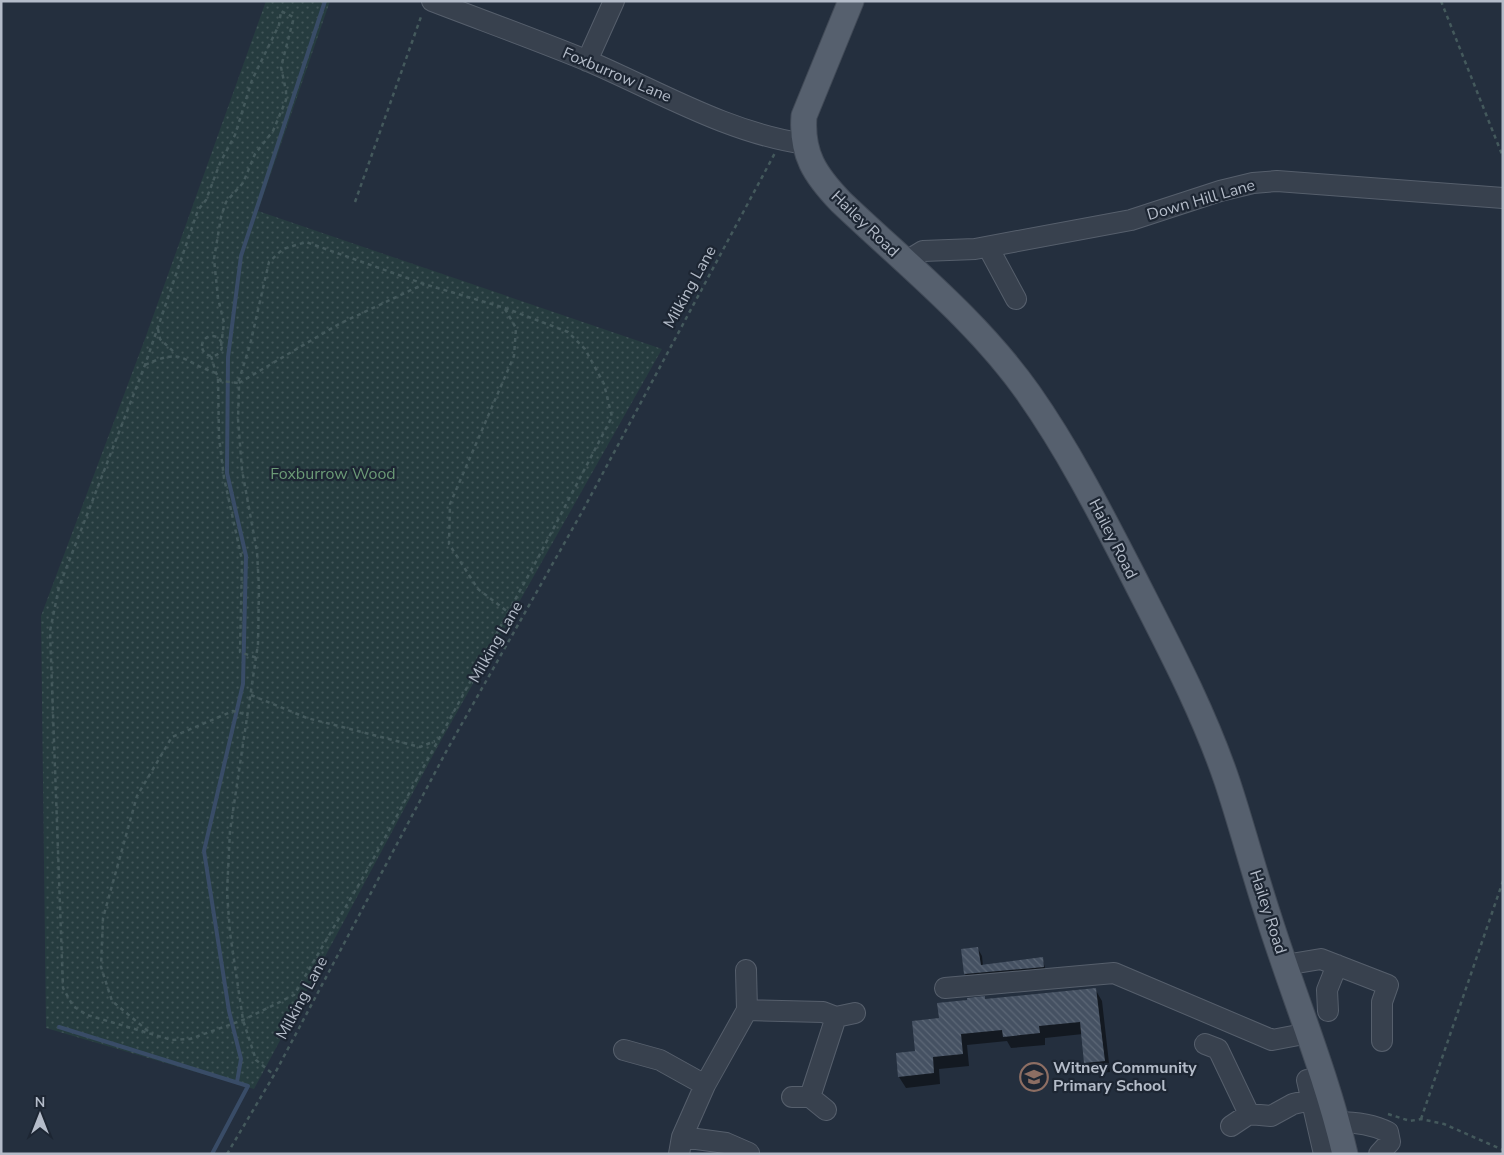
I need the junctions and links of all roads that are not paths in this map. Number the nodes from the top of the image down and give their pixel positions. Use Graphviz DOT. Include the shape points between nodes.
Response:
graph roads {
  1 [pos="614,1"];
  2 [pos="851,1"];
  3 [pos="428,5"];
  4 [pos="587,61"];
  5 [pos="794,142"];
  6 [pos="1503,198"];
  7 [pos="988,247"];
  8 [pos="905,262"];
  9 [pos="1016,299"];
  10 [pos="1285,965"];
  11 [pos="1336,965"];
  12 [pos="746,970"];
  13 [pos="945,988"];
  14 [pos="747,1010"];
  15 [pos="1328,1011"];
  16 [pos="855,1013"];
  17 [pos="836,1017"];
  18 [pos="1309,1033"];
  19 [pos="1382,1041"];
  20 [pos="1205,1044"];
  21 [pos="624,1050"];
  22 [pos="1307,1080"];
  23 [pos="705,1085"];
  24 [pos="1310,1100"];
  25 [pos="826,1110"];
  26 [pos="1248,1114"];
  27 [pos="1337,1122"];
  28 [pos="1231,1126"];
  29 [pos="681,1146"];
  30 [pos="748,1153"];
  31 [pos="1324,1154"];
  32 [pos="1345,1154"];
  33 [pos="1380,1154"];
  1 -- 4 [label="street"];
  2 -- 5 [label="main road, Hailey Road"];
  3 -- 4 [label="street, Foxburrow Lane"];
  4 -- 5 [label="street, Foxburrow Lane" via="730,124"];
  5 -- 8 [label="main road, Hailey Road" via="826,186"];
  6 -- 7 [label="street, Down Hill Lane" via="1277,181 1254,183 1131,220"];
  7 -- 8 [label="street, Down Hill Lane" via="923,251"];
  7 -- 9 [label="street"];
  8 -- 10 [label="main road, Hailey Road" via="979,332 1028,392 1093,499 1212,740"];
  10 -- 11 [label="street" via="1321,959"];
  10 -- 18 [label="main road, Hailey Road"];
  11 -- 15 [label="street" via="1327,990"];
  11 -- 19 [label="street" via="1388,985 1382,1002"];
  12 -- 14 [label="street"];
  13 -- 18 [label="street" via="1114,973 1272,1040"];
  14 -- 17 [label="street" via="823,1012"];
  14 -- 23 [label="street"];
  16 -- 17 [label="street"];
  17 -- 25 [label="street" via="801,1097"];
  18 -- 27 [label="main road, Hailey Road"];
  20 -- 26 [label="street" via="1218,1049"];
  21 -- 23 [label="street" via="660,1060"];
  22 -- 24 [label="street"];
  23 -- 29 [label="street"];
  24 -- 26 [label="street" via="1293,1104 1271,1116"];
  24 -- 31 [label="street"];
  26 -- 28 [label="street"];
  27 -- 32 [label="main road, Hailey Road"];
  27 -- 33 [label="street" via="1376,1126 1388,1132 1390,1142"];
  29 -- 30 [label="street" via="726,1143"];
}
